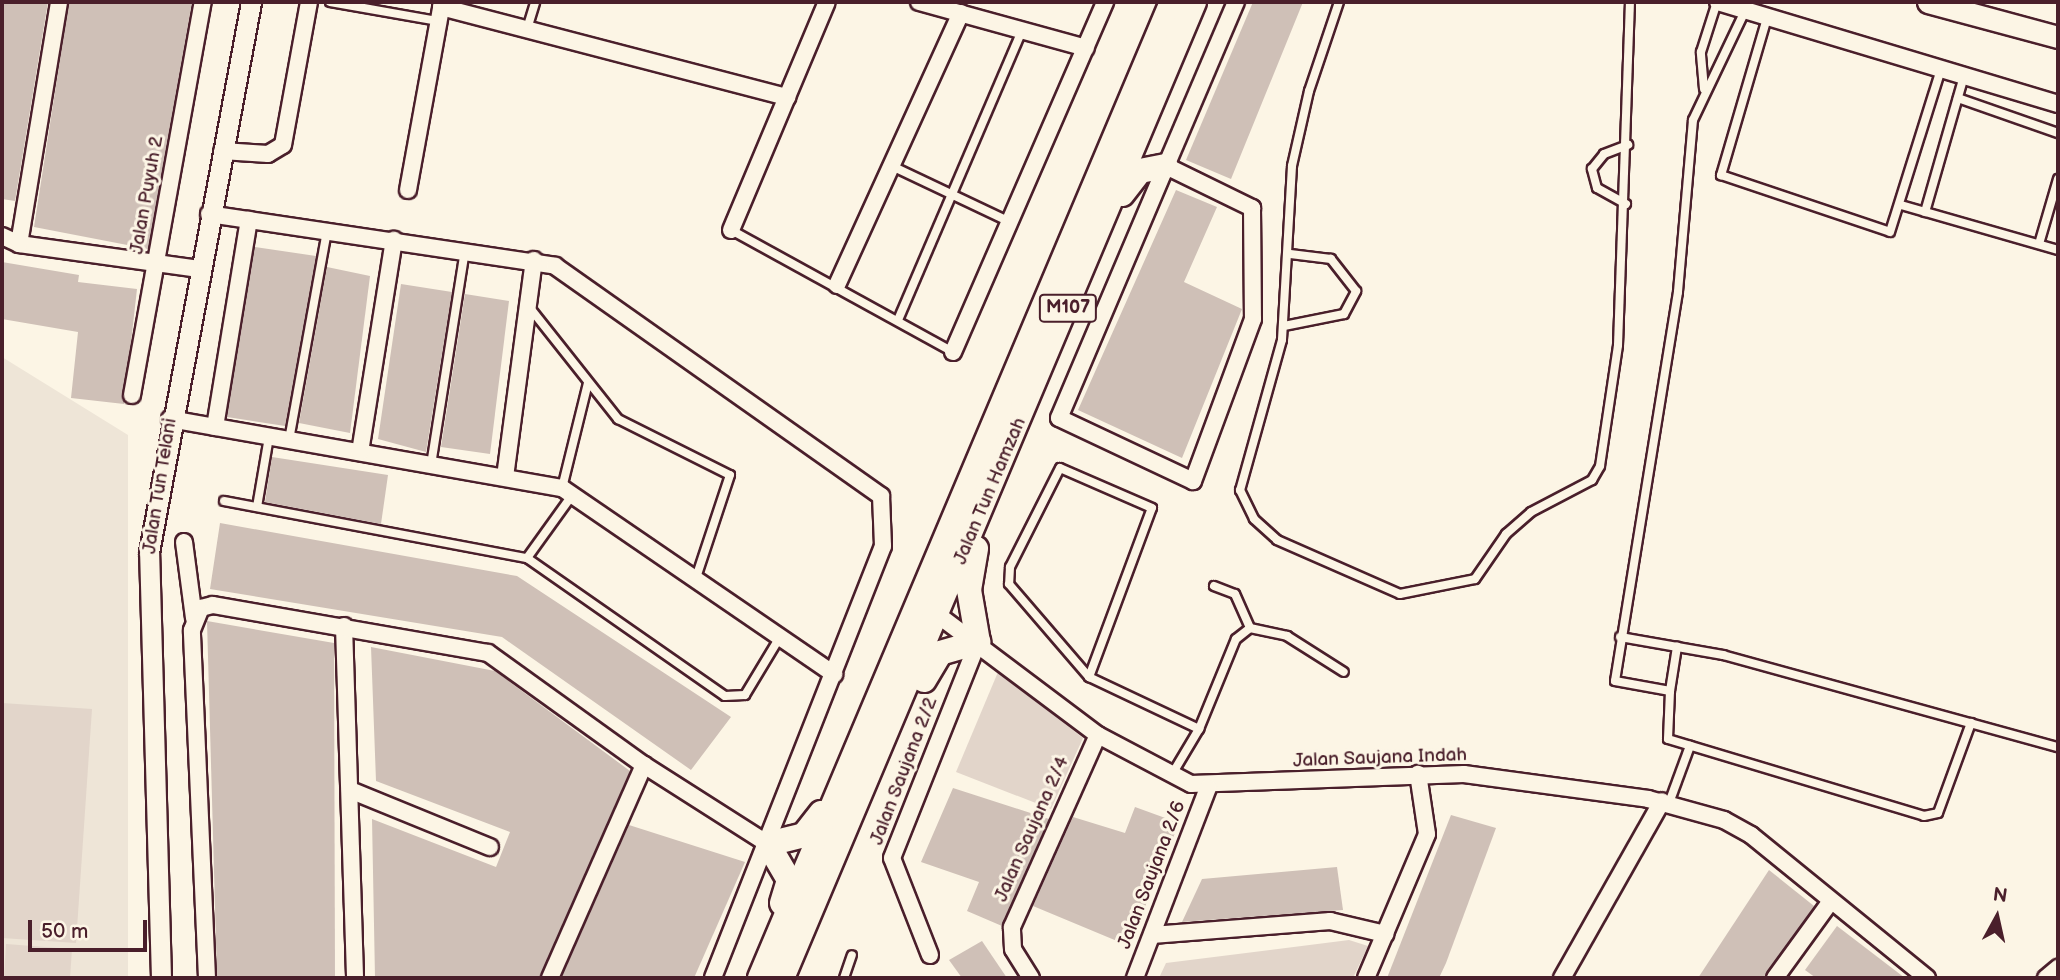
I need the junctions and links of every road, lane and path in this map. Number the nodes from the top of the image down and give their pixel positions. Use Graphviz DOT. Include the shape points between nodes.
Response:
graph roads {
  1 [pos="59,2"];
  2 [pos="203,2"];
  3 [pos="251,2"];
  4 [pos="309,2"];
  5 [pos="330,2"];
  6 [pos="535,2"];
  7 [pos="827,2"];
  8 [pos="919,2"];
  9 [pos="1105,2"];
  10 [pos="1172,2"];
  11 [pos="1194,2"];
  12 [pos="1236,2"];
  13 [pos="1339,2"];
  14 [pos="1630,2"];
  15 [pos="1718,2"];
  16 [pos="1928,2"];
  17 [pos="440,10"];
  18 [pos="1745,11"];
  19 [pos="961,13"];
  20 [pos="1767,18"];
  21 [pos="527,30"];
  22 [pos="1022,30"];
  23 [pos="2058,37"];
  24 [pos="1086,48"];
  25 [pos="1171,57"];
  26 [pos="1941,69"];
  27 [pos="1964,76"];
  28 [pos="1704,89"];
  29 [pos="787,97"];
  30 [pos="1958,98"];
  31 [pos="2058,104"];
  32 [pos="2058,133"];
  33 [pos="1628,145"];
  34 [pos="222,151"];
  35 [pos="892,166"];
  36 [pos="1166,166"];
  37 [pos="2058,179"];
  38 [pos="408,190"];
  39 [pos="952,194"];
  40 [pos="1626,204"];
  41 [pos="1901,205"];
  42 [pos="2054,208"];
  43 [pos="1925,212"];
  44 [pos="209,214"];
  45 [pos="248,220"];
  46 [pos="1010,222"];
  47 [pos="731,230"];
  48 [pos="327,231"];
  49 [pos="2,236"];
  50 [pos="394,240"];
  51 [pos="19,244"];
  52 [pos="2039,244"];
  53 [pos="465,250"];
  54 [pos="2058,250"];
  55 [pos="1090,253"];
  56 [pos="1290,254"];
  57 [pos="534,260"];
  58 [pos="156,262"];
  59 [pos="199,269"];
  60 [pos="837,285"];
  61 [pos="528,306"];
  62 [pos="898,320"];
  63 [pos="1284,326"];
  64 [pos="953,352"];
  65 [pos="588,383"];
  66 [pos="132,395"];
  67 [pos="170,419"];
  68 [pos="215,427"];
  69 [pos="1014,436"];
  70 [pos="270,437"];
  71 [pos="289,440"];
  72 [pos="360,452"];
  73 [pos="431,465"];
  74 [pos="505,477"];
  75 [pos="568,491"];
  76 [pos="224,501"];
  77 [pos="257,507"];
  78 [pos="184,542"];
  79 [pos="527,558"];
  80 [pos="695,578"];
  81 [pos="1214,586"];
  82 [pos="914,603"];
  83 [pos="939,613"];
  84 [pos="194,618"];
  85 [pos="344,626"];
  86 [pos="1250,628"];
  87 [pos="780,637"];
  88 [pos="1620,637"];
  89 [pos="978,642"];
  90 [pos="1677,647"];
  91 [pos="1344,672"];
  92 [pos="834,674"];
  93 [pos="1089,677"];
  94 [pos="1670,691"];
  95 [pos="863,722"];
  96 [pos="1971,723"];
  97 [pos="1199,729"];
  98 [pos="1098,735"];
  99 [pos="1690,746"];
  100 [pos="2058,747"];
  101 [pos="644,765"];
  102 [pos="1418,774"];
  103 [pos="1171,776"];
  104 [pos="1208,788"];
  105 [pos="350,790"];
  106 [pos="863,796"];
  107 [pos="1666,802"];
  108 [pos="768,844"];
  109 [pos="490,846"];
  110 [pos="1830,901"];
  111 [pos="1385,934"];
  112 [pos="1152,935"];
  113 [pos="930,954"];
  114 [pos="852,956"];
  115 [pos="2058,968"];
  116 [pos="161,978"];
  117 [pos="207,978"];
  118 [pos="355,978"];
  119 [pos="550,978"];
  120 [pos="713,978"];
  121 [pos="752,978"];
  122 [pos="760,978"];
  123 [pos="782,978"];
  124 [pos="844,978"];
  125 [pos="1031,978"];
  126 [pos="1135,978"];
  127 [pos="1366,978"];
  128 [pos="1562,978"];
  129 [pos="1775,978"];
  130 [pos="1927,978"];
  131 [pos="2046,978"];
  1 -- 51 [label="street"];
  2 -- 58 [label="street, Jalan Puyuh 2"];
  3 -- 34 [label="street, Jalan Tun Telani"];
  4 -- 34 [label="street" via="283,145 268,154"];
  5 -- 17 [label="lane"];
  6 -- 21 [label="lane"];
  7 -- 29 [label="street"];
  8 -- 19 [label="street"];
  9 -- 24 [label="street"];
  10 -- 82 [label="main road, Jalan Tun Hamzah / M107"];
  11 -- 25 [label="main road, Jalan Tun Hamzah / M107"];
  12 -- 36 [label="street"];
  13 -- 56 [label="lane" via="1292,166"];
  14 -- 33 [label="lane"];
  15 -- 18 [label="street"];
  15 -- 28 [label="lane" via="1700,52"];
  16 -- 23 [label="main road"];
  17 -- 21 [label="street"];
  17 -- 38 [label="street"];
  18 -- 20 [label="street"];
  18 -- 28 [label="lane"];
  19 -- 22 [label="street"];
  19 -- 35 [label="street"];
  20 -- 26 [label="street"];
  20 -- 41 [label="lane" via="1721,176 1890,232"];
  21 -- 29 [label="street"];
  22 -- 24 [label="street"];
  22 -- 39 [label="lane"];
  24 -- 46 [label="street"];
  25 -- 36 [label="main road" via="1153,136"];
  25 -- 55 [label="main road, Jalan Tun Hamzah / M107"];
  26 -- 27 [label="street"];
  26 -- 41 [label="lane"];
  27 -- 30 [label="lane"];
  27 -- 31 [label="street"];
  28 -- 88 [label="lane" via="1693,120 1678,292"];
  29 -- 47 [label="street"];
  30 -- 32 [label="lane"];
  30 -- 43 [label="lane"];
  33 -- 40 [label="lane"];
  33 -- 40 [label="lane" via="1604,154 1591,169 1597,188"];
  34 -- 44 [label="street, Jalan Tun Telani"];
  35 -- 39 [label="lane"];
  35 -- 60 [label="street"];
  36 -- 36 [label="street" via="1059,418 1193,481 1253,319 1252,208"];
  36 -- 55 [label="main road" via="1140,171 1128,184"];
  37 -- 42 [label="lane"];
  39 -- 46 [label="lane"];
  39 -- 62 [label="lane"];
  40 -- 63 [label="lane" via="1618,345 1600,466 1592,480 1522,520 1475,579 1400,594 1277,540 1254,519 1240,490"];
  41 -- 43 [label="lane"];
  42 -- 52 [label="lane"];
  43 -- 52 [label="lane"];
  44 -- 45 [label="street"];
  44 -- 59 [label="street, Jalan Tun Telani"];
  45 -- 48 [label="street"];
  45 -- 68 [label="street"];
  46 -- 64 [label="street"];
  47 -- 60 [label="lane"];
  48 -- 50 [label="street"];
  48 -- 71 [label="lane"];
  49 -- 51 [label="street"];
  50 -- 53 [label="street"];
  50 -- 72 [label="street"];
  51 -- 58 [label="street"];
  52 -- 54 [label="lane"];
  53 -- 57 [label="street"];
  53 -- 73 [label="lane"];
  55 -- 69 [label="main road, Jalan Tun Hamzah / M107"];
  56 -- 63 [label="lane"];
  56 -- 63 [label="lane" via="1331,259 1356,291 1344,314"];
  57 -- 61 [label="street"];
  57 -- 92 [label="street" via="568,271 881,496 884,546"];
  58 -- 59 [label="street"];
  58 -- 66 [label="street, Jalan Puyuh 2"];
  59 -- 67 [label="street, Jalan Tun Telani"];
  60 -- 62 [label="lane"];
  61 -- 65 [label="lane"];
  61 -- 74 [label="street"];
  62 -- 64 [label="lane"];
  65 -- 75 [label="lane"];
  65 -- 80 [label="lane" via="628,426 730,475"];
  67 -- 68 [label="street"];
  67 -- 116 [label="street, Jalan Tun Telani" via="147,582"];
  68 -- 70 [label="street"];
  69 -- 83 [label="main road, Jalan Tun Hamzah / M107"];
  69 -- 89 [label="main road" via="972,565 971,612"];
  70 -- 71 [label="street"];
  70 -- 77 [label="lane"];
  71 -- 72 [label="street"];
  72 -- 73 [label="street"];
  73 -- 74 [label="street"];
  74 -- 75 [label="street"];
  75 -- 79 [label="lane"];
  75 -- 80 [label="street"];
  76 -- 77 [label="lane"];
  77 -- 79 [label="lane"];
  78 -- 84 [label="street"];
  79 -- 87 [label="lane" via="725,696 745,695"];
  80 -- 87 [label="street"];
  81 -- 86 [label="lane" via="1235,594"];
  82 -- 83 [label="street, Jalan Saujana Indah"];
  82 -- 95 [label="main road, Jalan Tun Hamzah / M107"];
  83 -- 89 [label="street, Jalan Saujana Indah"];
  83 -- 106 [label="main road, Jalan Tun Hamzah / M107"];
  84 -- 85 [label="street" via="213,605"];
  84 -- 117 [label="street"];
  85 -- 101 [label="street" via="488,653"];
  85 -- 105 [label="street"];
  86 -- 91 [label="lane" via="1287,636"];
  86 -- 97 [label="lane" via="1236,639"];
  87 -- 92 [label="street"];
  88 -- 90 [label="lane"];
  88 -- 94 [label="lane" via="1615,681"];
  89 -- 98 [label="street, Jalan Saujana Indah"];
  89 -- 106 [label="main road" via="933,662"];
  89 -- 113 [label="street, Jalan Saujana 2/2" via="892,858"];
  90 -- 94 [label="lane"];
  90 -- 96 [label="lane"];
  92 -- 108 [label="street"];
  93 -- 93 [label="lane" via="1008,578 1060,467 1152,508"];
  93 -- 97 [label="lane"];
  94 -- 99 [label="lane" via="1668,739"];
  95 -- 108 [label="main road" via="820,815 804,835"];
  95 -- 122 [label="main road, Jalan Tun Hamzah / M107"];
  96 -- 99 [label="lane" via="1938,813 1924,816"];
  96 -- 100 [label="lane"];
  97 -- 103 [label="lane"];
  98 -- 103 [label="street, Jalan Saujana Indah"];
  98 -- 125 [label="street, Jalan Saujana 2/4" via="1012,927 1013,949"];
  99 -- 107 [label="lane"];
  101 -- 108 [label="street"];
  101 -- 119 [label="street"];
  102 -- 104 [label="street, Jalan Saujana Indah"];
  102 -- 107 [label="street, Jalan Saujana Indah" via="1464,774"];
  102 -- 111 [label="street" via="1427,834"];
  103 -- 104 [label="street, Jalan Saujana Indah"];
  104 -- 112 [label="street, Jalan Saujana 2/6"];
  105 -- 109 [label="street"];
  105 -- 118 [label="street"];
  106 -- 123 [label="main road, Jalan Tun Hamzah / M107"];
  107 -- 110 [label="street, Jalan Saujana Indah" via="1737,826"];
  107 -- 128 [label="street"];
  108 -- 120 [label="street"];
  108 -- 121 [label="main road" via="789,880"];
  110 -- 129 [label="street"];
  110 -- 130 [label="street, Jalan Saujana Indah"];
  111 -- 112 [label="street" via="1330,921"];
  111 -- 127 [label="street"];
  112 -- 126 [label="street, Jalan Saujana 2/6"];
  114 -- 124 [label="lane"];
  115 -- 131 [label="street"];
}
